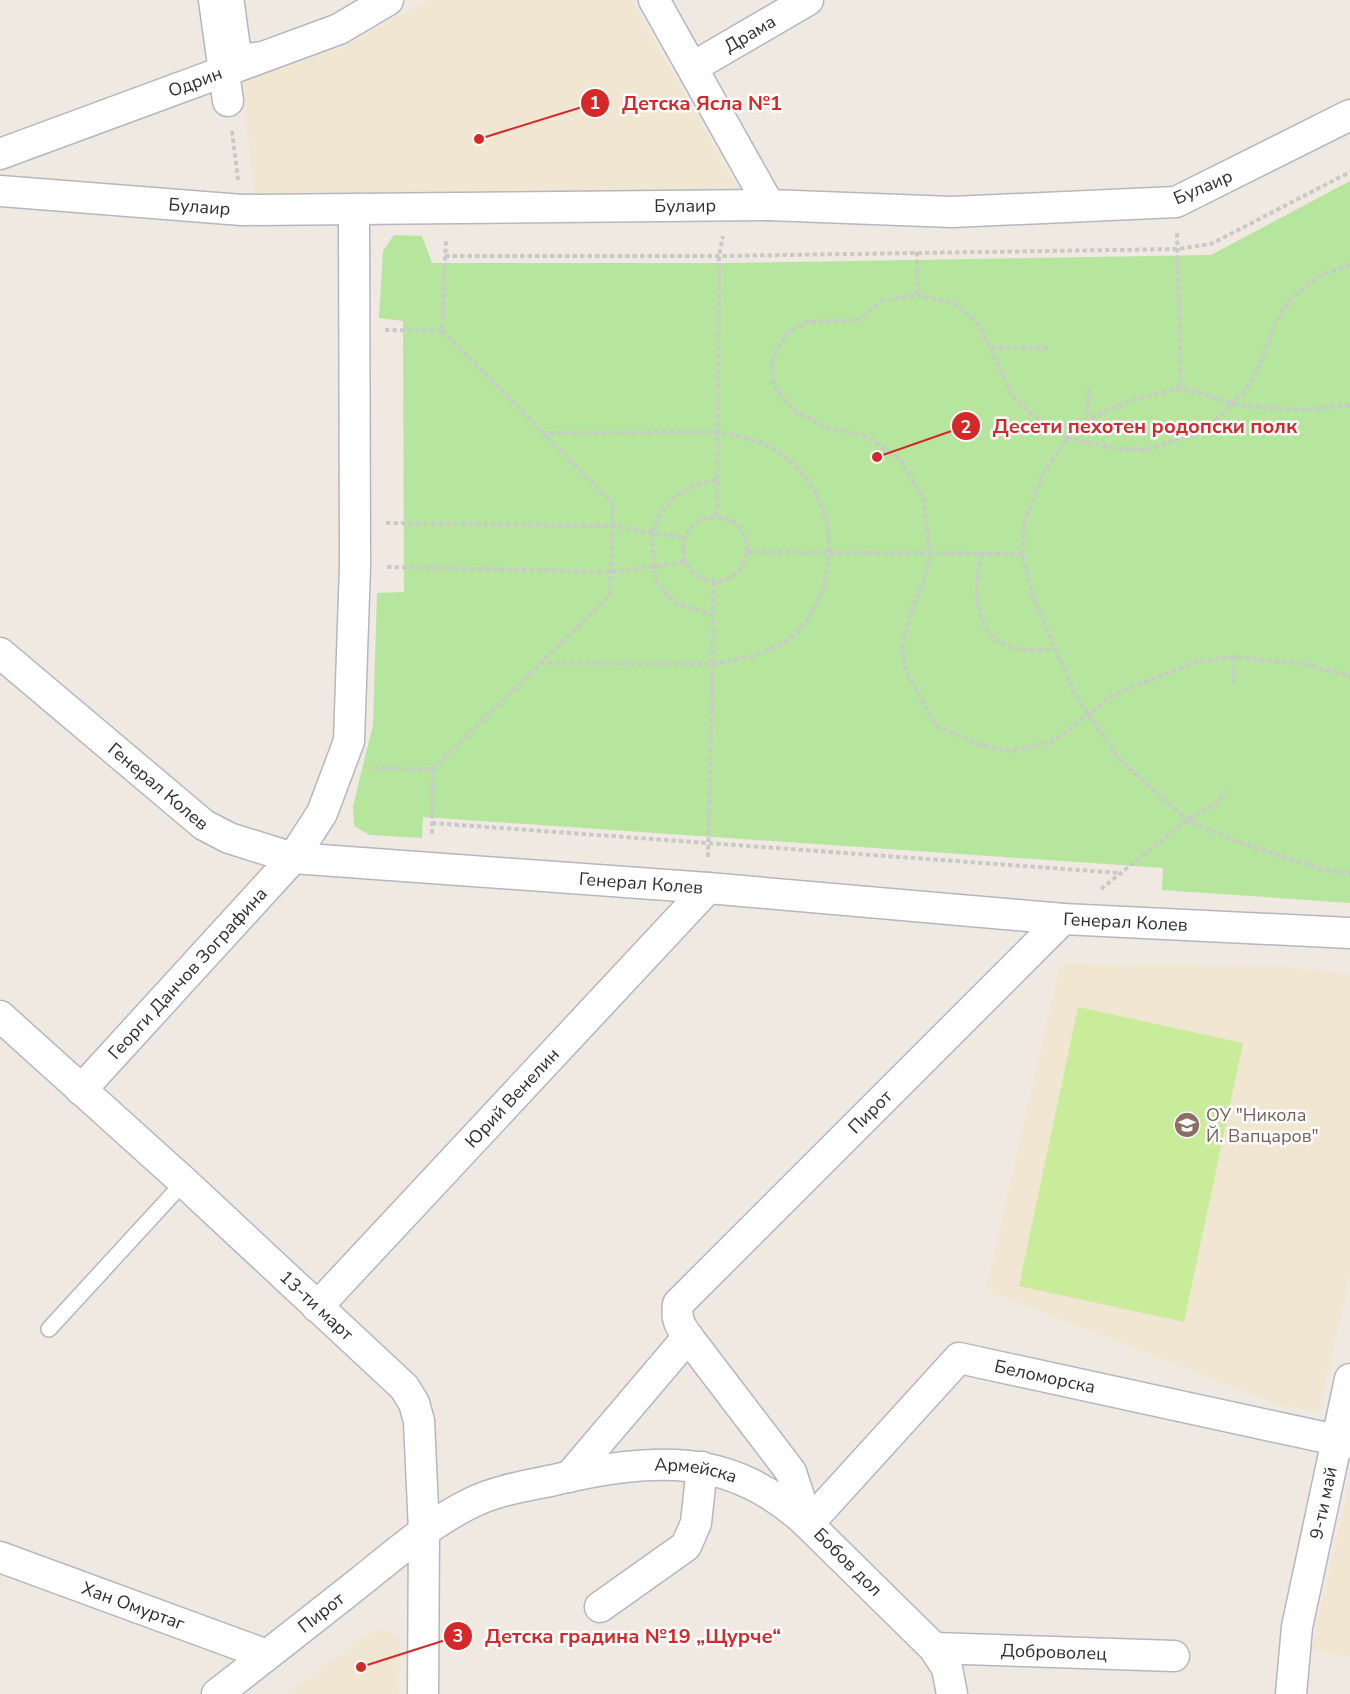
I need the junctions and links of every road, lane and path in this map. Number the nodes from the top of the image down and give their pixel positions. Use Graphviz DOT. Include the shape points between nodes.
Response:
graph roads {
  1 [pos="214,0"];
  2 [pos="236,0"];
  3 [pos="388,0"];
  4 [pos="654,0"];
  5 [pos="808,0"];
  6 [pos="339,29"];
  7 [pos="693,67"];
  8 [pos="226,87"];
  9 [pos="1350,115"];
  10 [pos="0,154"];
  11 [pos="1350,172"];
  12 [pos="0,191"];
  13 [pos="1176,202"];
  14 [pos="769,205"];
  15 [pos="728,206"];
  16 [pos="447,209"];
  17 [pos="242,210"];
  18 [pos="354,210"];
  19 [pos="1177,249"];
  20 [pos="917,252"];
  21 [pos="445,256"];
  22 [pos="719,256"];
  23 [pos="1350,265"];
  24 [pos="917,295"];
  25 [pos="356,329"];
  26 [pos="442,331"];
  27 [pos="991,348"];
  28 [pos="1051,348"];
  29 [pos="1181,388"];
  30 [pos="1089,389"];
  31 [pos="1232,402"];
  32 [pos="1350,405"];
  33 [pos="1087,423"];
  34 [pos="717,432"];
  35 [pos="542,433"];
  36 [pos="1068,438"];
  37 [pos="716,480"];
  38 [pos="717,516"];
  39 [pos="355,523"];
  40 [pos="612,526"];
  41 [pos="652,533"];
  42 [pos="685,538"];
  43 [pos="748,552"];
  44 [pos="831,552"];
  45 [pos="930,553"];
  46 [pos="981,554"];
  47 [pos="1022,554"];
  48 [pos="686,562"];
  49 [pos="355,566"];
  50 [pos="653,567"];
  51 [pos="611,572"];
  52 [pos="714,582"];
  53 [pos="714,615"];
  54 [pos="1054,650"];
  55 [pos="0,653"];
  56 [pos="1234,657"];
  57 [pos="540,663"];
  58 [pos="712,663"];
  59 [pos="1350,676"];
  60 [pos="1234,683"];
  61 [pos="1089,714"];
  62 [pos="339,767"];
  63 [pos="433,769"];
  64 [pos="1227,792"];
  65 [pos="1187,820"];
  66 [pos="432,823"];
  67 [pos="708,843"];
  68 [pos="293,858"];
  69 [pos="432,868"];
  70 [pos="1120,873"];
  71 [pos="1350,873"];
  72 [pos="708,888"];
  73 [pos="1063,919"];
  74 [pos="1350,933"];
  75 [pos="0,1016"];
  76 [pos="81,1090"];
  77 [pos="184,1182"];
  78 [pos="678,1304"];
  79 [pos="317,1307"];
  80 [pos="49,1329"];
  81 [pos="688,1337"];
  82 [pos="1350,1379"];
  83 [pos="1344,1442"];
  84 [pos="702,1467"];
  85 [pos="568,1477"];
  86 [pos="808,1524"];
  87 [pos="424,1531"];
  88 [pos="0,1557"];
  89 [pos="600,1608"];
  90 [pos="934,1648"];
  91 [pos="267,1655"];
  92 [pos="1174,1656"];
  93 [pos="217,1694"];
  94 [pos="423,1694"];
  95 [pos="952,1694"];
  96 [pos="1291,1694"];
  1 -- 8 [label="street"];
  2 -- 6 [label="lane" via="243,52"];
  3 -- 6 [label="street, Одрин"];
  4 -- 7 [label="street"];
  5 -- 7 [label="street, Драма"];
  6 -- 8 [label="street, Одрин"];
  7 -- 14 [label="street"];
  8 -- 10 [label="street, Одрин"];
  8 -- 17 [label="path"];
  9 -- 13 [label="street, Булаир"];
  11 -- 19 [label="path" via="1211,244"];
  12 -- 17 [label="street, Булаир"];
  13 -- 14 [label="street, Булаир" via="952,212"];
  13 -- 19 [label="path"];
  14 -- 15 [label="street, Булаир"];
  15 -- 16 [label="street, Булаир"];
  15 -- 22 [label="path"];
  16 -- 18 [label="street, Булаир"];
  16 -- 21 [label="path"];
  17 -- 18 [label="street, Булаир"];
  18 -- 25 [label="street, Георги Данчов Зографина"];
  19 -- 20 [label="path"];
  19 -- 29 [label="path"];
  20 -- 22 [label="path"];
  20 -- 24 [label="path"];
  21 -- 22 [label="path"];
  21 -- 26 [label="path"];
  22 -- 34 [label="path"];
  23 -- 31 [label="path" via="1323,274 1291,298 1274,326 1260,365 1246,389"];
  24 -- 27 [label="path" via="955,304 979,325"];
  24 -- 45 [label="path" via="882,301 858,320 806,322 786,334 772,359 774,386 793,410 827,428 865,436 900,459 923,498"];
  25 -- 26 [label="path"];
  25 -- 39 [label="street, Георги Данчов Зографина"];
  26 -- 35 [label="path"];
  27 -- 28 [label="path"];
  27 -- 36 [label="path" via="1014,397 1040,421"];
  29 -- 31 [label="path"];
  29 -- 33 [label="path" via="1136,399 1098,414"];
  30 -- 33 [label="path"];
  31 -- 32 [label="path" via="1305,410"];
  31 -- 36 [label="path" via="1201,432 1146,450 1118,449"];
  33 -- 36 [label="path"];
  34 -- 35 [label="path"];
  34 -- 37 [label="path"];
  34 -- 44 [label="path" via="765,445 795,466 808,480 823,508"];
  35 -- 40 [label="path" via="613,504"];
  36 -- 47 [label="path" via="1044,472 1024,523"];
  37 -- 38 [label="path"];
  37 -- 41 [label="path" via="675,496 656,520"];
  38 -- 42 [label="path" via="699,521"];
  38 -- 43 [label="path" via="736,524 747,542"];
  39 -- 40 [label="path"];
  39 -- 49 [label="street, Георги Данчов Зографина"];
  40 -- 41 [label="path"];
  40 -- 51 [label="path"];
  41 -- 42 [label="path"];
  41 -- 50 [label="path"];
  42 -- 48 [label="path"];
  43 -- 44 [label="path"];
  43 -- 52 [label="path" via="746,562 733,577"];
  44 -- 45 [label="path"];
  44 -- 58 [label="path" via="817,602 799,630 763,652"];
  45 -- 46 [label="path"];
  45 -- 61 [label="path" via="902,648 906,671 936,726 981,745 1010,752 1052,742"];
  46 -- 47 [label="path"];
  46 -- 54 [label="path" via="977,607 990,635 1012,649"];
  47 -- 54 [label="path" via="1033,597"];
  48 -- 50 [label="path"];
  48 -- 52 [label="path" via="697,576"];
  49 -- 51 [label="path"];
  49 -- 62 [label="street, Георги Данчов Зографина" via="349,741"];
  50 -- 51 [label="path"];
  50 -- 53 [label="path" via="655,580 676,604"];
  51 -- 57 [label="path" via="610,595"];
  52 -- 53 [label="path"];
  53 -- 58 [label="path"];
  54 -- 61 [label="path" via="1075,696"];
  55 -- 68 [label="street, Генерал Колев" via="204,825 229,838"];
  56 -- 59 [label="path" via="1304,664"];
  56 -- 60 [label="path"];
  56 -- 61 [label="path" via="1196,662 1115,694"];
  57 -- 58 [label="path"];
  57 -- 63 [label="path"];
  58 -- 67 [label="path"];
  61 -- 65 [label="path" via="1121,761"];
  62 -- 63 [label="path"];
  62 -- 68 [label="street, Георги Данчов Зографина" via="322,813"];
  63 -- 66 [label="path"];
  64 -- 65 [label="path" via="1214,805"];
  65 -- 70 [label="path"];
  65 -- 71 [label="path" via="1321,869"];
  66 -- 67 [label="path"];
  66 -- 69 [label="path"];
  67 -- 70 [label="path"];
  67 -- 72 [label="path"];
  68 -- 69 [label="street, Генерал Колев"];
  68 -- 76 [label="street, Георги Данчов Зографина"];
  69 -- 72 [label="street, Генерал Колев"];
  70 -- 73 [label="path"];
  72 -- 73 [label="street, Генерал Колев"];
  72 -- 79 [label="street, Юрий Венелин"];
  73 -- 74 [label="street, Генерал Колев"];
  73 -- 78 [label="street, Пирот"];
  75 -- 76 [label="street, 13-ти март"];
  76 -- 77 [label="street, 13-ти март"];
  77 -- 79 [label="street, 13-ти март"];
  77 -- 80 [label="lane"];
  78 -- 81 [label="street, Бобов дол" via="679,1325"];
  79 -- 87 [label="street, 13-ти март" via="404,1387 414,1403 419,1421"];
  81 -- 85 [label="street"];
  81 -- 86 [label="street, Бобов дол" via="791,1472"];
  82 -- 83 [label="street, 9-ти май"];
  83 -- 86 [label="street, Беломорска" via="959,1358"];
  83 -- 96 [label="street, 9-ти май" via="1297,1627"];
  84 -- 85 [label="street, Армейска" via="670,1462"];
  84 -- 86 [label="street, Армейска" via="749,1481 790,1507"];
  84 -- 89 [label="street" via="696,1523 686,1546"];
  85 -- 87 [label="street, Армейска" via="498,1492"];
  86 -- 90 [label="street, Бобов дол"];
  87 -- 91 [label="street, Пирот"];
  87 -- 94 [label="street, 13-ти март"];
  88 -- 91 [label="street, Хан Омуртаг"];
  90 -- 92 [label="street, Доброволец"];
  90 -- 95 [label="street, Бобов дол" via="947,1668"];
  91 -- 93 [label="street, Пирот"];
}
